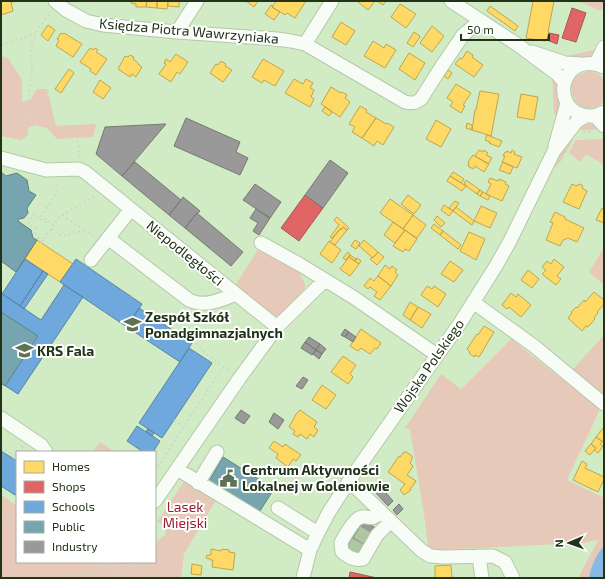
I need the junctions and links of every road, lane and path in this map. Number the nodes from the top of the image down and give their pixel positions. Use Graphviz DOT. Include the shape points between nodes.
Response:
graph roads {
  1 [pos="197,1"];
  2 [pos="332,1"];
  3 [pos="57,2"];
  4 [pos="459,3"];
  5 [pos="480,21"];
  6 [pos="178,32"];
  7 [pos="35,34"];
  8 [pos="305,44"];
  9 [pos="1,45"];
  10 [pos="518,45"];
  11 [pos="604,47"];
  12 [pos="581,64"];
  13 [pos="600,65"];
  14 [pos="564,82"];
  15 [pos="567,103"];
  16 [pos="595,115"];
  17 [pos="25,120"];
  18 [pos="600,129"];
  19 [pos="1,130"];
  20 [pos="579,132"];
  21 [pos="554,151"];
  22 [pos="1,158"];
  23 [pos="79,169"];
  24 [pos="57,176"];
  25 [pos="100,193"];
  26 [pos="131,209"];
  27 [pos="62,215"];
  28 [pos="48,222"];
  29 [pos="54,225"];
  30 [pos="51,229"];
  31 [pos="84,230"];
  32 [pos="93,236"];
  33 [pos="108,238"];
  34 [pos="261,243"];
  35 [pos="91,260"];
  36 [pos="255,263"];
  37 [pos="325,280"];
  38 [pos="236,294"];
  39 [pos="305,299"];
  40 [pos="473,302"];
  41 [pos="171,327"];
  42 [pos="277,327"];
  43 [pos="437,355"];
  44 [pos="221,370"];
  45 [pos="239,379"];
  46 [pos="604,404"];
  47 [pos="1,418"];
  48 [pos="174,420"];
  49 [pos="181,424"];
  50 [pos="1,447"];
  51 [pos="45,451"];
  52 [pos="217,452"];
  53 [pos="16,457"];
  54 [pos="156,468"];
  55 [pos="177,470"];
  56 [pos="350,481"];
  57 [pos="198,482"];
  58 [pos="156,500"];
  59 [pos="278,508"];
  60 [pos="386,516"];
  61 [pos="1,518"];
  62 [pos="16,523"];
  63 [pos="364,532"];
  64 [pos="318,533"];
  65 [pos="310,550"];
  66 [pos="479,556"];
  67 [pos="94,563"];
  68 [pos="112,563"];
  69 [pos="124,563"];
  70 [pos="131,563"];
  71 [pos="100,567"];
  72 [pos="119,574"];
  73 [pos="67,578"];
  74 [pos="117,578"];
  75 [pos="146,578"];
  76 [pos="303,578"];
  77 [pos="482,578"];
  78 [pos="513,578"];
  1 -- 6 [label="street"];
  2 -- 8 [label="street"];
  3 -- 6 [label="street, Księdza Piotra Wawrzyniaka" via="86,21"];
  3 -- 7 [label="path"];
  4 -- 5 [label="street"];
  5 -- 8 [label="street, Księdza Piotra Wawrzyniaka" via="463,35 421,99 415,103 408,103"];
  5 -- 10 [label="street"];
  6 -- 8 [label="street, Księdza Piotra Wawrzyniaka" via="277,39"];
  7 -- 9 [label="path"];
  7 -- 17 [label="path" via="31,50 32,67"];
  10 -- 12 [label="street" via="564,63"];
  10 -- 14 [label="street"];
  11 -- 13 [label="street"];
  12 -- 13 [label="street"];
  12 -- 14 [label="street" via="568,74"];
  14 -- 15 [label="street" via="564,97"];
  15 -- 16 [label="street" via="579,114"];
  15 -- 21 [label="street, Wojska Polskiego"];
  16 -- 18 [label="street"];
  16 -- 21 [label="street, Wojska Polskiego" via="577,121"];
  17 -- 19 [label="path"];
  17 -- 23 [label="path" via="46,120 74,136 80,156"];
  18 -- 20 [label="path"];
  21 -- 40 [label="street, Wojska Polskiego" via="502,256"];
  22 -- 23 [label="street" via="46,170"];
  23 -- 26 [label="street, Niepodległości"];
  24 -- 28 [label="path" via="56,194 41,216"];
  25 -- 27 [label="path"];
  26 -- 33 [label="street"];
  26 -- 38 [label="street, Niepodległości"];
  27 -- 29 [label="path"];
  27 -- 31 [label="path"];
  28 -- 29 [label="path"];
  28 -- 30 [label="path" via="34,214 28,224 35,228 36,236 42,242"];
  29 -- 30 [label="path"];
  30 -- 31 [label="path" via="62,236"];
  31 -- 32 [label="path"];
  33 -- 35 [label="street"];
  33 -- 38 [label="street" via="189,300 204,303"];
  34 -- 37 [label="street"];
  36 -- 39 [label="path"];
  37 -- 39 [label="street"];
  37 -- 43 [label="street"];
  38 -- 42 [label="street, Niepodległości"];
  39 -- 42 [label="street"];
  40 -- 43 [label="street, Wojska Polskiego"];
  40 -- 46 [label="street" via="534,346"];
  41 -- 45 [label="path" via="198,345"];
  42 -- 45 [label="street"];
  43 -- 56 [label="street, Wojska Polskiego"];
  44 -- 54 [label="path"];
  45 -- 55 [label="street"];
  47 -- 51 [label="street" via="41,445"];
  48 -- 49 [label="path"];
  50 -- 53 [label="path"];
  52 -- 57 [label="street"];
  55 -- 57 [label="street"];
  55 -- 58 [label="street"];
  56 -- 60 [label="street"];
  56 -- 64 [label="street, Wojska Polskiego"];
  57 -- 65 [label="street"];
  59 -- 64 [label="street"];
  60 -- 63 [label="street"];
  60 -- 63 [label="street" via="358,518"];
  60 -- 66 [label="street" via="430,556"];
  61 -- 62 [label="path"];
  63 -- 63 [label="street" via="354,547"];
  64 -- 65 [label="street, Wojska Polskiego"];
  65 -- 76 [label="street, Wojska Polskiego"];
  66 -- 77 [label="street"];
  66 -- 78 [label="street" via="493,556 505,562"];
  67 -- 71 [label="path"];
  68 -- 72 [label="path"];
  69 -- 72 [label="path"];
  70 -- 75 [label="path"];
  71 -- 72 [label="path" via="109,567"];
  71 -- 73 [label="path"];
  72 -- 74 [label="path"];
}
